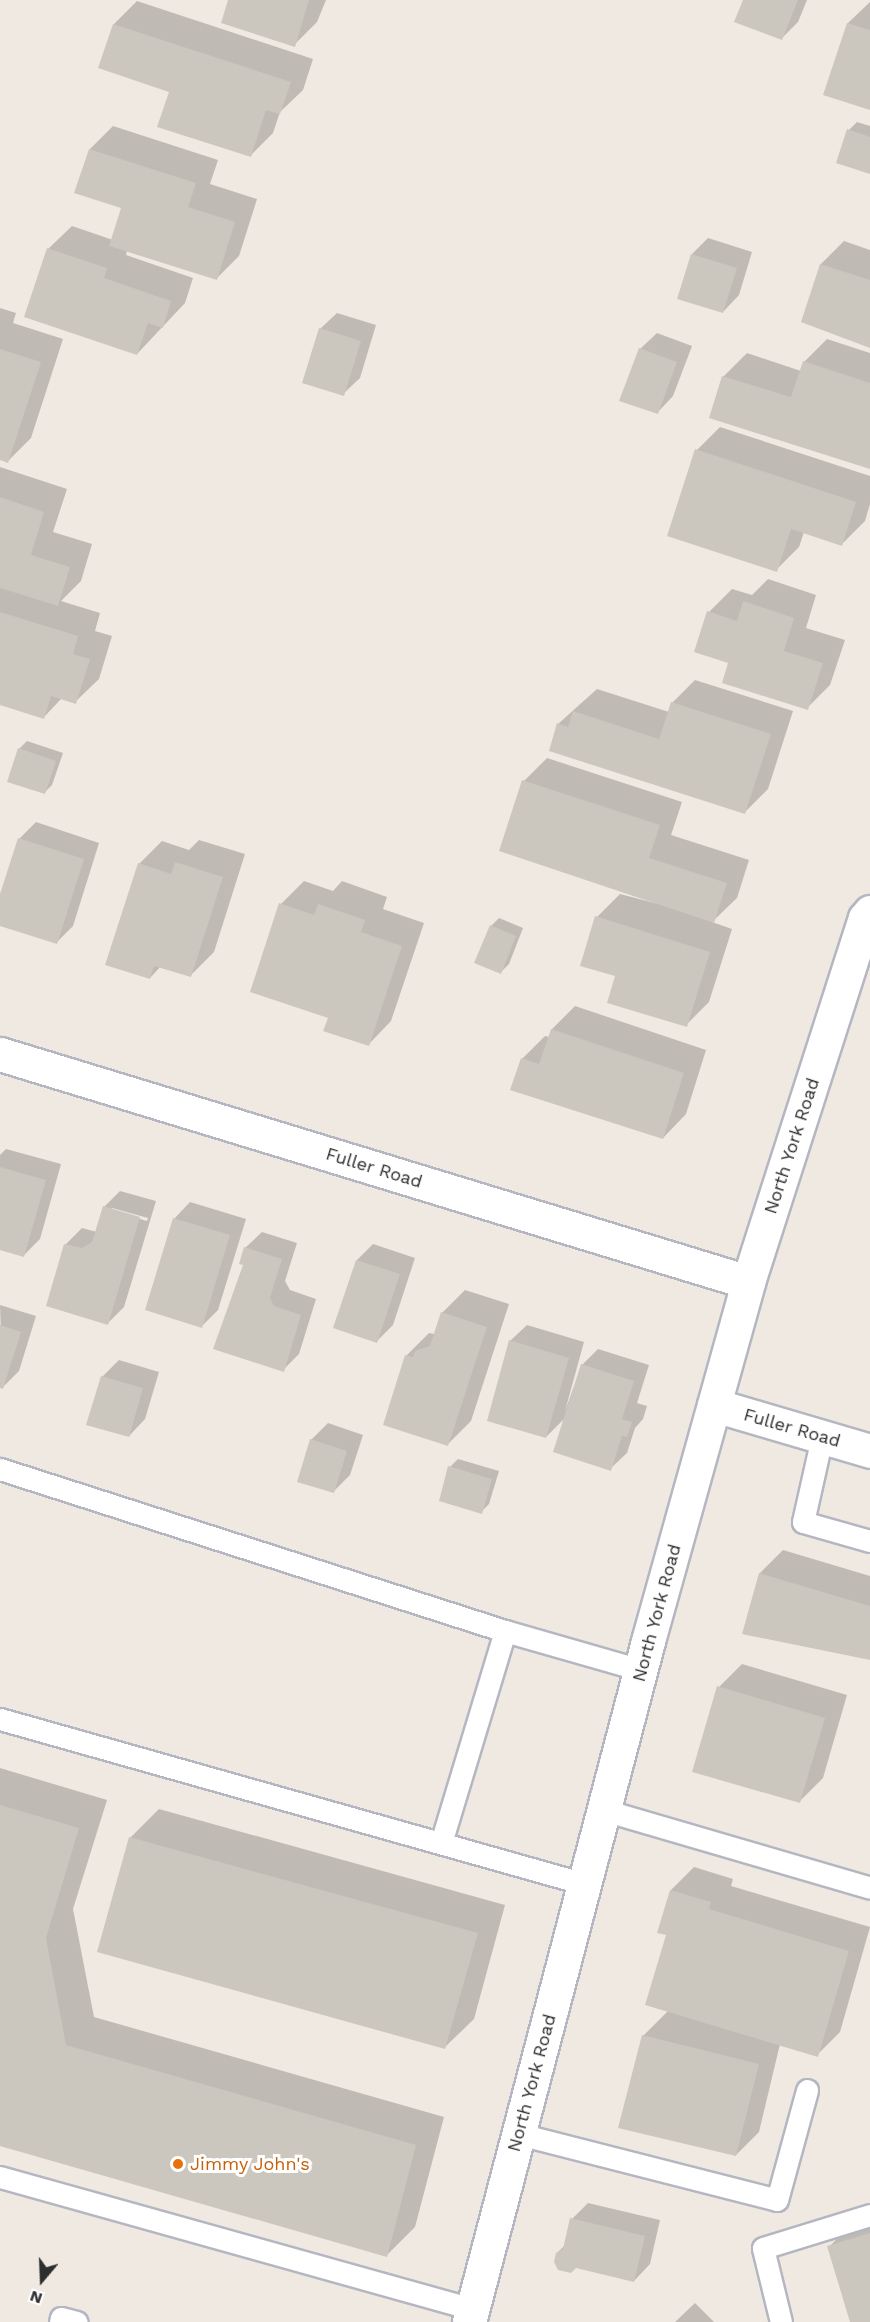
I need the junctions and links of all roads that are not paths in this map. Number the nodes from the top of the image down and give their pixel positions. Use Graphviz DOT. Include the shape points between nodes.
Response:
graph roads {
  1 [pos="868,910"];
  2 [pos="0,1054"];
  3 [pos="748,1282"];
  4 [pos="714,1405"];
  5 [pos="822,1437"];
  6 [pos="870,1451"];
  7 [pos="0,1469"];
  8 [pos="870,1541"];
  9 [pos="505,1631"];
  10 [pos="641,1670"];
  11 [pos="0,1719"];
  12 [pos="604,1810"];
  13 [pos="441,1843"];
  14 [pos="585,1884"];
  15 [pos="870,1888"];
  16 [pos="807,2090"];
  17 [pos="519,2134"];
  18 [pos="0,2177"];
  19 [pos="870,2215"];
  20 [pos="471,2316"];
  21 [pos="60,2322"];
  22 [pos="77,2322"];
  23 [pos="781,2322"];
  1 -- 3 [label="main road, North York Road"];
  2 -- 3 [label="main road, Fuller Road"];
  3 -- 4 [label="main road, North York Road"];
  4 -- 5 [label="main road, Fuller Road"];
  4 -- 10 [label="main road, North York Road"];
  5 -- 6 [label="main road, Fuller Road"];
  5 -- 8 [label="lane" via="803,1521"];
  7 -- 9 [label="lane"];
  9 -- 10 [label="lane"];
  9 -- 13 [label="lane"];
  10 -- 12 [label="main road, North York Road"];
  11 -- 13 [label="lane"];
  12 -- 14 [label="main road, North York Road"];
  12 -- 15 [label="lane"];
  13 -- 14 [label="lane"];
  14 -- 17 [label="main road, North York Road"];
  16 -- 17 [label="lane" via="777,2200"];
  17 -- 20 [label="main road, North York Road"];
  18 -- 20 [label="lane"];
  19 -- 23 [label="lane" via="762,2248"];
  21 -- 22 [label="lane" via="61,2318"];
}
